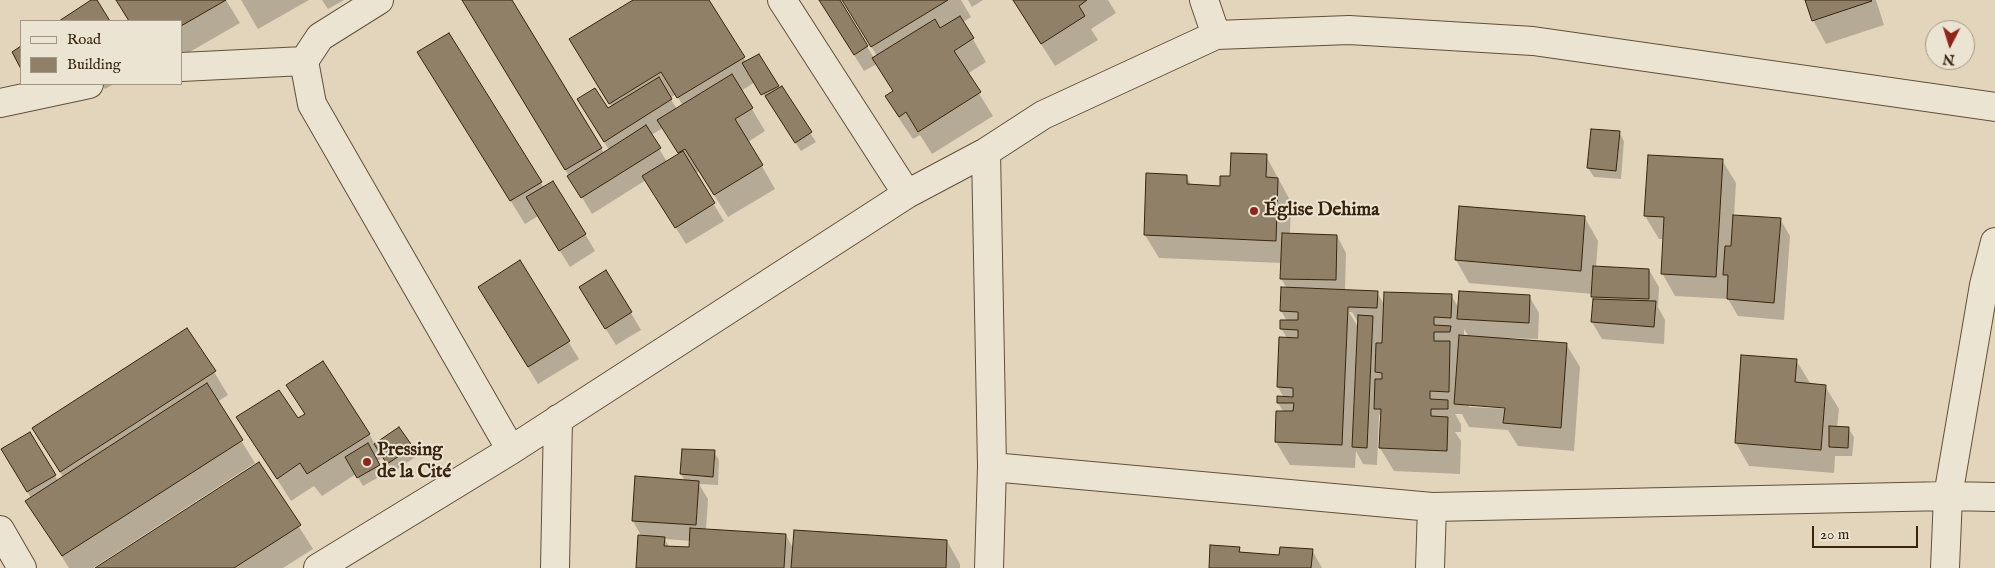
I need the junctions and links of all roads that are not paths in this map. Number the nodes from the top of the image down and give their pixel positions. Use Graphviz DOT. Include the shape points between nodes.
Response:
graph roads {
  1 [pos="379,0"];
  2 [pos="782,0"];
  3 [pos="1204,0"];
  4 [pos="1216,35"];
  5 [pos="304,61"];
  6 [pos="182,67"];
  7 [pos="83,85"];
  8 [pos="0,103"];
  9 [pos="1995,107"];
  10 [pos="986,152"];
  11 [pos="907,194"];
  12 [pos="1995,242"];
  13 [pos="558,420"];
  14 [pos="511,450"];
  15 [pos="992,467"];
  16 [pos="1948,496"];
  17 [pos="1995,497"];
  18 [pos="1432,507"];
  19 [pos="0,530"];
  20 [pos="22,568"];
  21 [pos="318,568"];
  22 [pos="555,568"];
  23 [pos="989,568"];
  24 [pos="1430,568"];
  25 [pos="1945,568"];
  1 -- 5 [label="street" via="320,37"];
  2 -- 11 [label="street"];
  3 -- 4 [label="street"];
  4 -- 9 [label="street" via="1349,30 1533,41"];
  4 -- 10 [label="street" via="1043,115"];
  5 -- 6 [label="street"];
  5 -- 14 [label="street" via="312,104"];
  7 -- 8 [label="street"];
  10 -- 11 [label="street"];
  10 -- 15 [label="street"];
  11 -- 13 [label="street"];
  12 -- 16 [label="street" via="1984,285"];
  13 -- 14 [label="street"];
  13 -- 22 [label="street"];
  14 -- 21 [label="street"];
  15 -- 18 [label="street"];
  15 -- 23 [label="street"];
  16 -- 17 [label="street"];
  16 -- 18 [label="street"];
  16 -- 25 [label="street"];
  18 -- 24 [label="street"];
  19 -- 20 [label="street"];
}
